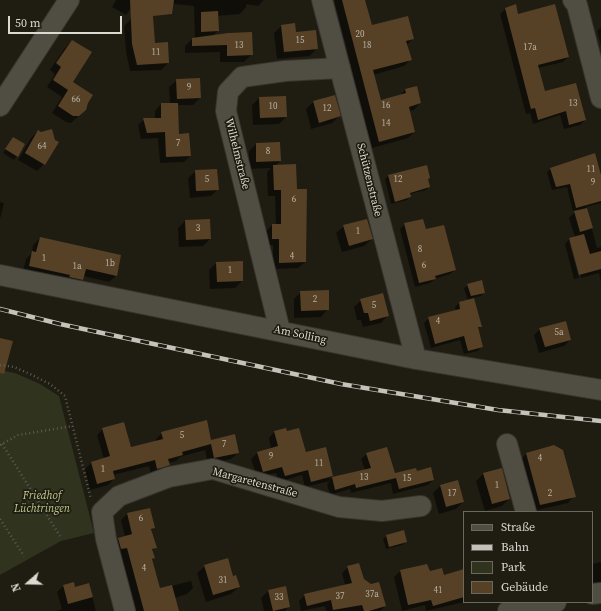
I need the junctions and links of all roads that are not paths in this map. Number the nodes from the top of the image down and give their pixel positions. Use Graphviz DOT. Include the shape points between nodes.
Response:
graph roads {
  1 [pos="69,0"];
  2 [pos="322,0"];
  3 [pos="573,0"];
  4 [pos="340,68"];
  5 [pos="601,98"];
  6 [pos="0,106"];
  7 [pos="0,275"];
  8 [pos="280,331"];
  9 [pos="416,359"];
  10 [pos="601,390"];
  11 [pos="508,444"];
  12 [pos="421,506"];
  13 [pos="526,511"];
  14 [pos="548,603"];
  15 [pos="125,611"];
  16 [pos="508,611"];
  1 -- 6 [label="street"];
  2 -- 4 [label="street, Schützenstraße"];
  3 -- 5 [label="street" via="577,5"];
  4 -- 8 [label="street, Wilhelmstraße" via="242,77 228,92 226,111"];
  4 -- 9 [label="street, Schützenstraße"];
  7 -- 8 [label="street, Am Solling"];
  8 -- 9 [label="street, Am Solling"];
  9 -- 10 [label="street, Am Solling"];
  11 -- 13 [label="street"];
  12 -- 15 [label="street, Margaretenstraße" via="382,511 339,507 212,470 169,477 119,496 102,512 106,539"];
  14 -- 16 [label="street"];
}
